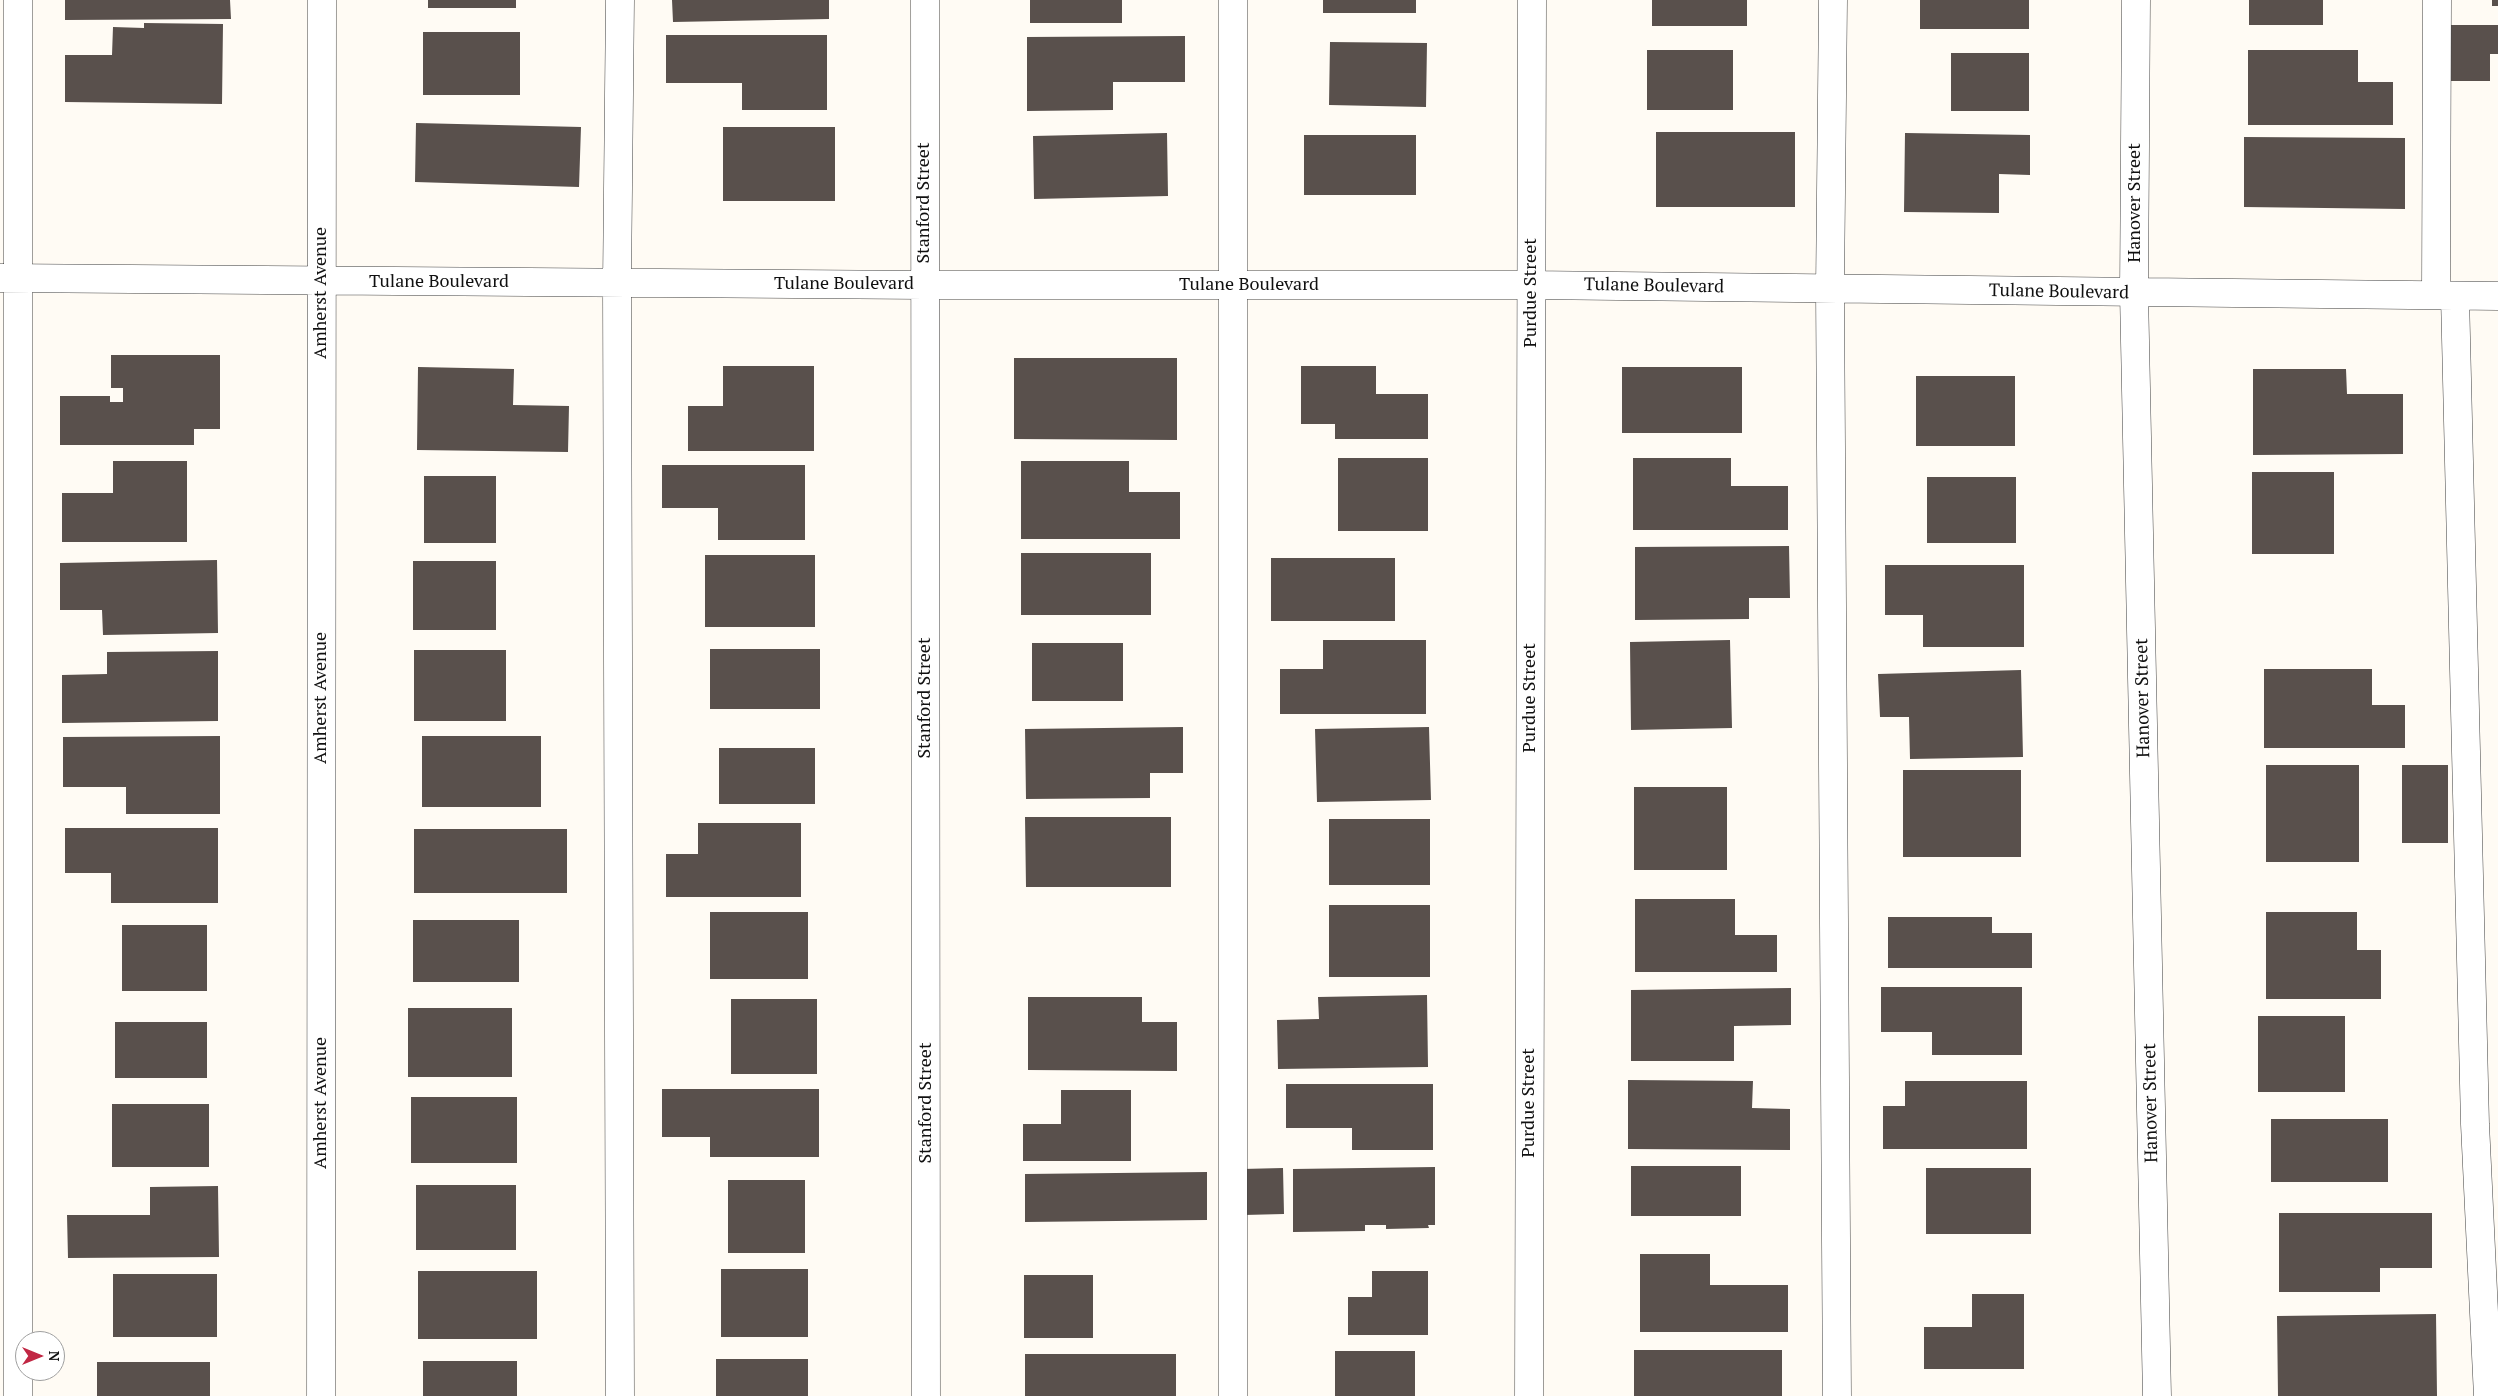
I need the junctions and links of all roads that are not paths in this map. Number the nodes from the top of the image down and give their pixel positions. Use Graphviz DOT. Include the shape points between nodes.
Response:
graph roads {
  1 [pos="18,0"];
  2 [pos="322,0"];
  3 [pos="620,0"];
  4 [pos="925,0"];
  5 [pos="1233,0"];
  6 [pos="1532,0"];
  7 [pos="1833,0"];
  8 [pos="2136,0"];
  9 [pos="2437,0"];
  10 [pos="9,278"];
  11 [pos="321,282"];
  12 [pos="617,283"];
  13 [pos="924,285"];
  14 [pos="1231,285"];
  15 [pos="1530,285"];
  16 [pos="1830,289"];
  17 [pos="2134,293"];
  18 [pos="2445,296"];
  19 [pos="2498,296"];
  20 [pos="18,1396"];
  21 [pos="321,1396"];
  22 [pos="620,1396"];
  23 [pos="926,1396"];
  24 [pos="1233,1396"];
  25 [pos="1529,1396"];
  26 [pos="1837,1396"];
  27 [pos="2157,1396"];
  28 [pos="2488,1396"];
  1 -- 10 [label="street"];
  2 -- 11 [label="street, Amherst Avenue"];
  3 -- 12 [label="street"];
  4 -- 13 [label="street, Stanford Street"];
  5 -- 14 [label="street"];
  6 -- 15 [label="street, Purdue Street"];
  7 -- 16 [label="street"];
  8 -- 17 [label="street, Hanover Street"];
  9 -- 18 [label="street"];
  10 -- 11 [label="street, Tulane Boulevard"];
  10 -- 20 [label="street"];
  11 -- 12 [label="street, Tulane Boulevard"];
  11 -- 21 [label="street, Amherst Avenue"];
  12 -- 13 [label="street, Tulane Boulevard"];
  12 -- 22 [label="street"];
  13 -- 14 [label="street, Tulane Boulevard"];
  13 -- 23 [label="street, Stanford Street"];
  14 -- 15 [label="street, Tulane Boulevard"];
  14 -- 24 [label="street"];
  15 -- 16 [label="street, Tulane Boulevard"];
  15 -- 25 [label="street, Purdue Street"];
  16 -- 17 [label="street, Tulane Boulevard"];
  16 -- 26 [label="street"];
  17 -- 18 [label="street, Tulane Boulevard"];
  17 -- 27 [label="street, Hanover Street"];
  18 -- 19 [label="street, Tulane Boulevard"];
  18 -- 28 [label="street"];
}
